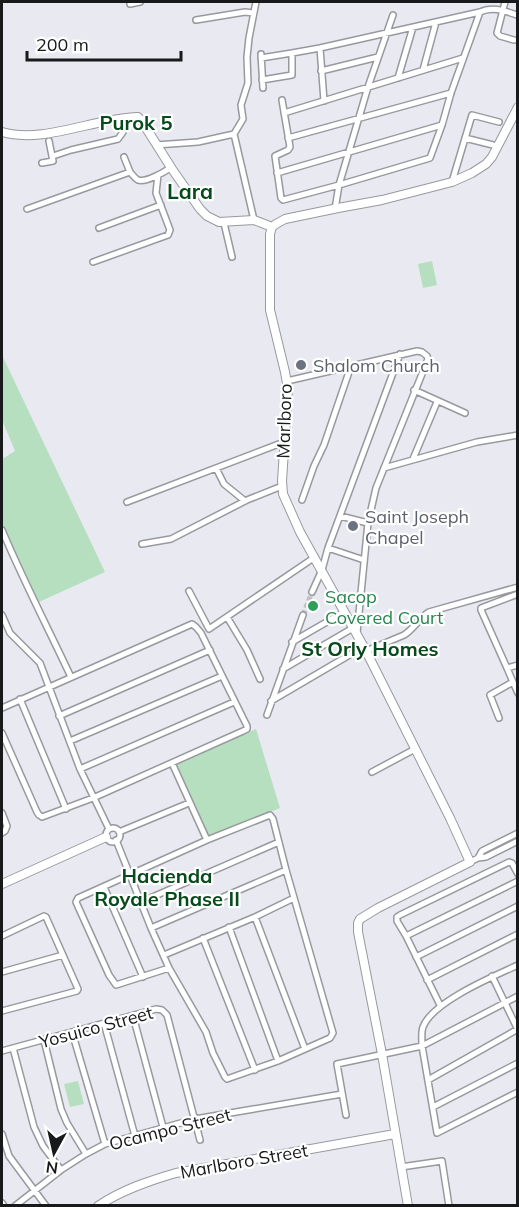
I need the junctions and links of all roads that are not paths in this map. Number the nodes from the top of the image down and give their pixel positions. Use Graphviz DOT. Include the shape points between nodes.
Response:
graph roads {
  1 [pos="140,2"];
  2 [pos="256,2"];
  3 [pos="505,2"];
  4 [pos="130,4"];
  5 [pos="502,10"];
  6 [pos="480,12"];
  7 [pos="253,13"];
  8 [pos="393,15"];
  9 [pos="517,15"];
  10 [pos="196,20"];
  11 [pos="436,22"];
  12 [pos="413,27"];
  13 [pos="387,33"];
  14 [pos="514,40"];
  15 [pos="320,48"];
  16 [pos="292,53"];
  17 [pos="378,57"];
  18 [pos="463,58"];
  19 [pos="423,70"];
  20 [pos="321,71"];
  21 [pos="398,78"];
  22 [pos="262,80"];
  23 [pos="368,87"];
  24 [pos="263,88"];
  25 [pos="451,93"];
  26 [pos="282,100"];
  27 [pos="324,101"];
  28 [pos="518,107"];
  29 [pos="284,113"];
  30 [pos="360,118"];
  31 [pos="121,119"];
  32 [pos="499,122"];
  33 [pos="442,125"];
  34 [pos="2,132"];
  35 [pos="234,134"];
  36 [pos="288,138"];
  37 [pos="465,138"];
  38 [pos="49,141"];
  39 [pos="156,145"];
  40 [pos="493,145"];
  41 [pos="349,151"];
  42 [pos="52,156"];
  43 [pos="124,157"];
  44 [pos="42,163"];
  45 [pos="171,167"];
  46 [pos="130,172"];
  47 [pos="277,173"];
  48 [pos="158,176"];
  49 [pos="452,182"];
  50 [pos="339,185"];
  51 [pos="161,205"];
  52 [pos="335,208"];
  53 [pos="27,209"];
  54 [pos="254,220"];
  55 [pos="224,223"];
  56 [pos="272,227"];
  57 [pos="99,228"];
  58 [pos="232,257"];
  59 [pos="93,262"];
  60 [pos="400,354"];
  61 [pos="351,366"];
  62 [pos="287,381"];
  63 [pos="414,390"];
  64 [pos="437,402"];
  65 [pos="465,413"];
  66 [pos="518,435"];
  67 [pos="284,442"];
  68 [pos="413,459"];
  69 [pos="216,468"];
  70 [pos="384,468"];
  71 [pos="282,486"];
  72 [pos="245,501"];
  73 [pos="302,501"];
  74 [pos="127,502"];
  75 [pos="340,516"];
  76 [pos="368,523"];
  77 [pos="2,530"];
  78 [pos="142,544"];
  79 [pos="328,548"];
  80 [pos="315,557"];
  81 [pos="364,560"];
  82 [pos="322,570"];
  83 [pos="518,587"];
  84 [pos="189,591"];
  85 [pos="312,592"];
  86 [pos="518,594"];
  87 [pos="344,612"];
  88 [pos="2,615"];
  89 [pos="303,615"];
  90 [pos="227,616"];
  91 [pos="355,632"];
  92 [pos="292,642"];
  93 [pos="364,649"];
  94 [pos="210,650"];
  95 [pos="518,664"];
  96 [pos="507,668"];
  97 [pos="283,669"];
  98 [pos="222,675"];
  99 [pos="71,677"];
  100 [pos="260,679"];
  101 [pos="513,682"];
  102 [pos="49,686"];
  103 [pos="518,693"];
  104 [pos="20,699"];
  105 [pos="271,701"];
  106 [pos="234,702"];
  107 [pos="2,707"];
  108 [pos="267,714"];
  109 [pos="59,716"];
  110 [pos="499,718"];
  111 [pos="2,733"];
  112 [pos="70,741"];
  113 [pos="415,749"];
  114 [pos="172,763"];
  115 [pos="80,769"];
  116 [pos="372,772"];
  117 [pos="93,798"];
  118 [pos="189,803"];
  119 [pos="66,809"];
  120 [pos="2,813"];
  121 [pos="119,832"];
  122 [pos="2,833"];
  123 [pos="107,833"];
  124 [pos="518,833"];
  125 [pos="116,840"];
  126 [pos="207,840"];
  127 [pos="518,841"];
  128 [pos="279,842"];
  129 [pos="478,858"];
  130 [pos="470,862"];
  131 [pos="286,870"];
  132 [pos="518,874"];
  133 [pos="129,875"];
  134 [pos="518,881"];
  135 [pos="2,884"];
  136 [pos="104,887"];
  137 [pos="294,898"];
  138 [pos="141,903"];
  139 [pos="518,906"];
  140 [pos="255,916"];
  141 [pos="229,927"];
  142 [pos="151,928"];
  143 [pos="518,934"];
  144 [pos="2,936"];
  145 [pos="406,936"];
  146 [pos="203,938"];
  147 [pos="63,955"];
  148 [pos="164,955"];
  149 [pos="416,957"];
  150 [pos="518,964"];
  151 [pos="169,968"];
  152 [pos="2,972"];
  153 [pos="492,976"];
  154 [pos="143,977"];
  155 [pos="427,980"];
  156 [pos="518,996"];
  157 [pos="504,1003"];
  158 [pos="440,1005"];
  159 [pos="2,1011"];
  160 [pos="133,1017"];
  161 [pos="104,1023"];
  162 [pos="517,1030"];
  163 [pos="72,1032"];
  164 [pos="44,1040"];
  165 [pos="422,1046"];
  166 [pos="13,1048"];
  167 [pos="305,1049"];
  168 [pos="2,1051"];
  169 [pos="382,1054"];
  170 [pos="278,1061"];
  171 [pos="518,1063"];
  172 [pos="255,1070"];
  173 [pos="428,1080"];
  174 [pos="518,1092"];
  175 [pos="342,1094"];
  176 [pos="433,1107"];
  177 [pos="346,1115"];
  178 [pos="195,1119"];
  179 [pos="163,1128"];
  180 [pos="2,1134"];
  181 [pos="395,1134"];
  182 [pos="135,1136"];
  183 [pos="200,1140"];
  184 [pos="105,1144"];
  185 [pos="86,1154"];
  186 [pos="401,1167"];
  187 [pos="61,1170"];
  188 [pos="35,1190"];
  189 [pos="15,1206"];
  190 [pos="46,1206"];
  191 [pos="98,1206"];
  192 [pos="408,1206"];
  193 [pos="449,1206"];
  1 -- 4 [label="street"];
  2 -- 7 [label="street"];
  3 -- 5 [label="street"];
  5 -- 6 [label="street"];
  5 -- 9 [label="street"];
  5 -- 14 [label="street" via="497,33"];
  6 -- 11 [label="street"];
  6 -- 18 [label="street"];
  7 -- 10 [label="street"];
  7 -- 35 [label="street" via="242,122"];
  8 -- 13 [label="street"];
  11 -- 12 [label="street"];
  11 -- 19 [label="street"];
  12 -- 13 [label="street"];
  12 -- 21 [label="street"];
  13 -- 15 [label="street"];
  13 -- 17 [label="street"];
  15 -- 16 [label="street"];
  15 -- 20 [label="street"];
  16 -- 22 [label="street" via="292,75"];
  16 -- 22 [label="street" via="261,56"];
  17 -- 20 [label="street"];
  17 -- 23 [label="street"];
  18 -- 19 [label="street"];
  18 -- 25 [label="street"];
  19 -- 21 [label="street"];
  20 -- 27 [label="street"];
  21 -- 23 [label="street"];
  22 -- 24 [label="street"];
  23 -- 27 [label="street"];
  23 -- 30 [label="street"];
  25 -- 30 [label="street"];
  25 -- 33 [label="street"];
  26 -- 29 [label="street"];
  27 -- 29 [label="street"];
  28 -- 49 [label="street" via="486,164"];
  29 -- 36 [label="street"];
  30 -- 36 [label="street"];
  30 -- 41 [label="street"];
  31 -- 34 [label="street" via="32,135"];
  31 -- 39 [label="street" via="140,118"];
  31 -- 42 [label="street" via="123,132 118,139"];
  32 -- 37 [label="street" via="472,115"];
  33 -- 41 [label="street"];
  33 -- 50 [label="street" via="430,158"];
  35 -- 39 [label="street"];
  35 -- 54 [label="street"];
  36 -- 47 [label="street" via="289,149 275,155"];
  37 -- 40 [label="street"];
  37 -- 49 [label="street"];
  38 -- 42 [label="street"];
  39 -- 45 [label="street"];
  41 -- 47 [label="street"];
  41 -- 50 [label="street"];
  42 -- 44 [label="street" via="53,160"];
  43 -- 46 [label="street"];
  45 -- 48 [label="street"];
  45 -- 55 [label="street" via="203,212"];
  46 -- 48 [label="street" via="141,181"];
  46 -- 53 [label="street"];
  47 -- 50 [label="street" via="283,200"];
  48 -- 51 [label="street" via="156,193"];
  49 -- 52 [label="street"];
  50 -- 52 [label="street"];
  51 -- 57 [label="street"];
  51 -- 59 [label="street" via="170,230 168,236"];
  52 -- 56 [label="street" via="285,219"];
  54 -- 55 [label="street"];
  54 -- 56 [label="street"];
  55 -- 58 [label="street"];
  56 -- 62 [label="street, Marlboro" via="270,310"];
  60 -- 61 [label="street"];
  60 -- 63 [label="street" via="417,351 427,356"];
  60 -- 75 [label="street"];
  61 -- 62 [label="street"];
  61 -- 73 [label="street"];
  62 -- 67 [label="street, Marlboro"];
  63 -- 64 [label="street"];
  63 -- 70 [label="street"];
  64 -- 65 [label="street"];
  64 -- 68 [label="street"];
  66 -- 68 [label="street"];
  67 -- 69 [label="street"];
  67 -- 71 [label="street, Marlboro"];
  68 -- 70 [label="street"];
  69 -- 72 [label="street" via="224,484"];
  69 -- 74 [label="street"];
  70 -- 76 [label="street"];
  71 -- 72 [label="street"];
  71 -- 80 [label="street, Marlboro" via="300,532"];
  72 -- 78 [label="street" via="171,539"];
  75 -- 76 [label="street"];
  75 -- 79 [label="street"];
  76 -- 81 [label="street"];
  77 -- 99 [label="street"];
  79 -- 81 [label="street"];
  79 -- 82 [label="street"];
  80 -- 82 [label="street, Marlboro"];
  80 -- 90 [label="street"];
  81 -- 91 [label="street"];
  82 -- 85 [label="street"];
  82 -- 87 [label="street, Marlboro"];
  83 -- 93 [label="street" via="429,612 410,632"];
  84 -- 90 [label="street" via="209,629"];
  86 -- 96 [label="street" via="481,608"];
  87 -- 91 [label="street, Marlboro"];
  87 -- 92 [label="street"];
  88 -- 102 [label="street" via="10,633 40,663"];
  89 -- 92 [label="street"];
  90 -- 100 [label="street"];
  91 -- 93 [label="street, Marlboro"];
  91 -- 97 [label="street"];
  92 -- 97 [label="street"];
  93 -- 105 [label="street"];
  93 -- 113 [label="street, Marlboro"];
  94 -- 98 [label="street"];
  94 -- 99 [label="street" via="192,624"];
  94 -- 109 [label="street"];
  95 -- 96 [label="street"];
  96 -- 101 [label="street"];
  97 -- 105 [label="street"];
  98 -- 106 [label="street"];
  98 -- 112 [label="street"];
  99 -- 102 [label="street"];
  101 -- 103 [label="street"];
  101 -- 110 [label="street" via="490,695"];
  102 -- 104 [label="street"];
  102 -- 109 [label="street"];
  104 -- 107 [label="street"];
  104 -- 119 [label="street"];
  105 -- 108 [label="street"];
  106 -- 114 [label="street" via="247,729"];
  106 -- 115 [label="street"];
  109 -- 112 [label="street"];
  111 -- 119 [label="street" via="39,815"];
  112 -- 115 [label="street"];
  113 -- 116 [label="street"];
  113 -- 130 [label="street, Marlboro"];
  114 -- 117 [label="street"];
  114 -- 118 [label="street"];
  115 -- 117 [label="street"];
  117 -- 119 [label="street"];
  117 -- 123 [label="street"];
  118 -- 121 [label="street"];
  118 -- 126 [label="street"];
  120 -- 122 [label="street" via="7,826"];
  121 -- 123 [label="street" via="114,828"];
  121 -- 125 [label="street"];
  123 -- 125 [label="street" via="111,841"];
  123 -- 135 [label="street"];
  124 -- 129 [label="street" via="482,851"];
  125 -- 133 [label="street"];
  126 -- 128 [label="street" via="270,815"];
  126 -- 133 [label="street"];
  127 -- 129 [label="street"];
  128 -- 131 [label="street"];
  128 -- 138 [label="street"];
  129 -- 130 [label="street"];
  130 -- 169 [label="street" via="378,908 358,923"];
  131 -- 137 [label="street"];
  131 -- 142 [label="street"];
  132 -- 145 [label="street" via="510,862 400,915 397,921"];
  133 -- 136 [label="street"];
  133 -- 138 [label="street"];
  134 -- 145 [label="street"];
  136 -- 154 [label="street"];
  136 -- 154 [label="street" via="76,902 116,986"];
  137 -- 140 [label="street"];
  137 -- 167 [label="street" via="333,1033"];
  138 -- 142 [label="street"];
  139 -- 149 [label="street"];
  140 -- 141 [label="street"];
  140 -- 167 [label="street"];
  141 -- 146 [label="street"];
  141 -- 170 [label="street"];
  142 -- 148 [label="street"];
  143 -- 155 [label="street"];
  144 -- 147 [label="street" via="45,916"];
  145 -- 149 [label="street"];
  146 -- 148 [label="street"];
  146 -- 172 [label="street"];
  147 -- 152 [label="street"];
  147 -- 159 [label="street" via="77,991"];
  148 -- 151 [label="street"];
  149 -- 155 [label="street"];
  150 -- 153 [label="street"];
  151 -- 154 [label="street"];
  151 -- 172 [label="street" via="206,1032 225,1077"];
  153 -- 157 [label="street"];
  153 -- 158 [label="street"];
  155 -- 158 [label="street"];
  156 -- 157 [label="street"];
  157 -- 162 [label="street"];
  157 -- 165 [label="street"];
  158 -- 165 [label="street" via="422,1028"];
  160 -- 161 [label="street, Yosuico Street"];
  160 -- 178 [label="street, Yosuico Street" via="156,1009 165,1012"];
  160 -- 179 [label="street"];
  161 -- 163 [label="street, Yosuico Street"];
  161 -- 182 [label="street"];
  162 -- 173 [label="street"];
  163 -- 164 [label="street, Yosuico Street"];
  163 -- 184 [label="street"];
  164 -- 166 [label="street, Yosuico Street"];
  164 -- 185 [label="street" via="61,1109"];
  165 -- 169 [label="street"];
  165 -- 173 [label="street"];
  166 -- 168 [label="street, Yosuico Street"];
  166 -- 187 [label="street" via="34,1127"];
  167 -- 170 [label="street"];
  169 -- 175 [label="street" via="337,1064"];
  169 -- 181 [label="street"];
  170 -- 172 [label="street"];
  171 -- 176 [label="street"];
  173 -- 176 [label="street"];
  174 -- 176 [label="street" via="437,1133"];
  175 -- 177 [label="street"];
  175 -- 178 [label="street, Ocampo Street"];
  178 -- 179 [label="street, Ocampo Street"];
  178 -- 183 [label="street, Yosuico Street"];
  179 -- 182 [label="street, Ocampo Street"];
  180 -- 188 [label="street" via="9,1156"];
  181 -- 186 [label="street"];
  181 -- 191 [label="street, Marlboro Street" via="176,1173 129,1188"];
  182 -- 184 [label="street, Ocampo Street"];
  184 -- 185 [label="street, Ocampo Street"];
  185 -- 187 [label="street, Ocampo Street"];
  186 -- 192 [label="street"];
  186 -- 193 [label="street" via="441,1161"];
  187 -- 188 [label="street, Ocampo Street"];
  188 -- 189 [label="street, Ocampo Street"];
  188 -- 190 [label="street"];
}
